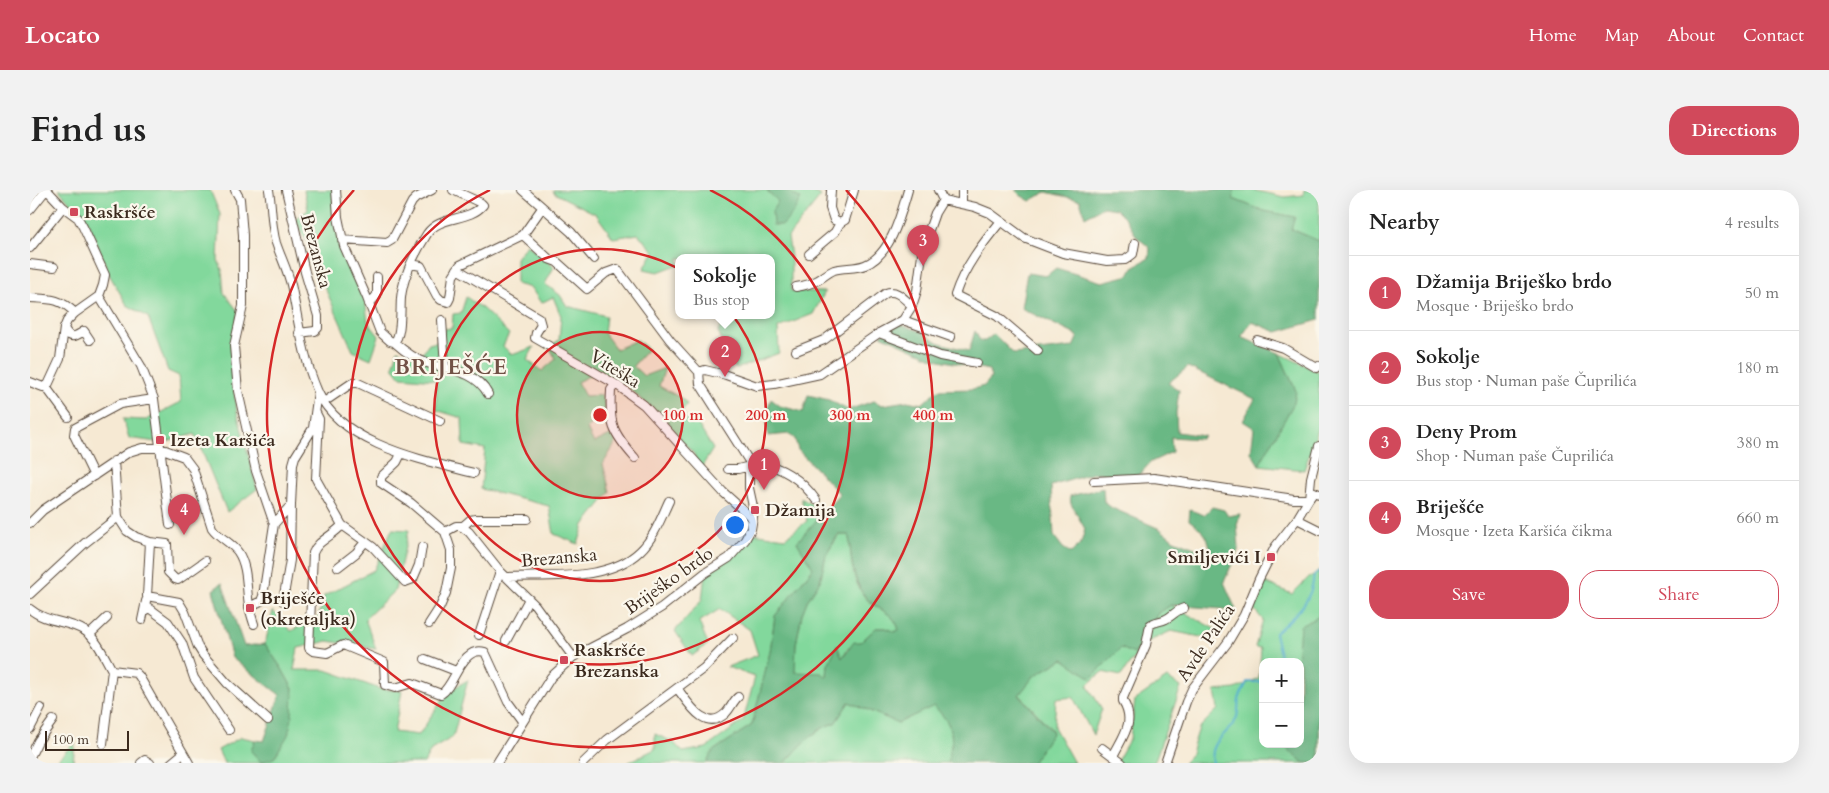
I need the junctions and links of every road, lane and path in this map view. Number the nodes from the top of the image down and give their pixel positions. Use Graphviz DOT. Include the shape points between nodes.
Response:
graph roads {
  1 [pos="47,190"];
  2 [pos="235,190"];
  3 [pos="269,190"];
  4 [pos="286,190"];
  5 [pos="336,190"];
  6 [pos="432,190"];
  7 [pos="453,190"];
  8 [pos="523,190"];
  9 [pos="832,190"];
  10 [pos="854,190"];
  11 [pos="908,190"];
  12 [pos="938,190"];
  13 [pos="962,190"];
  14 [pos="240,194"];
  15 [pos="943,200"];
  16 [pos="962,204"];
  17 [pos="63,207"];
  18 [pos="542,208"];
  19 [pos="30,210"];
  20 [pos="1001,221"];
  21 [pos="840,223"];
  22 [pos="523,235"];
  23 [pos="342,240"];
  24 [pos="1135,243"];
  25 [pos="30,248"];
  26 [pos="809,254"];
  27 [pos="594,258"];
  28 [pos="30,264"];
  29 [pos="411,264"];
  30 [pos="54,267"];
  31 [pos="457,269"];
  32 [pos="377,278"];
  33 [pos="796,287"];
  34 [pos="99,296"];
  35 [pos="30,298"];
  36 [pos="369,304"];
  37 [pos="912,306"];
  38 [pos="75,313"];
  39 [pos="442,320"];
  40 [pos="902,320"];
  41 [pos="64,328"];
  42 [pos="299,333"];
  43 [pos="879,333"];
  44 [pos="950,337"];
  45 [pos="90,340"];
  46 [pos="1257,340"];
  47 [pos="394,342"];
  48 [pos="796,351"];
  49 [pos="1038,351"];
  50 [pos="977,363"];
  51 [pos="1319,366"];
  52 [pos="445,367"];
  53 [pos="698,372"];
  54 [pos="30,382"];
  55 [pos="618,386"];
  56 [pos="46,387"];
  57 [pos="318,392"];
  58 [pos="488,394"];
  59 [pos="154,399"];
  60 [pos="324,402"];
  61 [pos="316,413"];
  62 [pos="68,417"];
  63 [pos="440,421"];
  64 [pos="1319,446"];
  65 [pos="160,448"];
  66 [pos="401,454"];
  67 [pos="635,458"];
  68 [pos="114,461"];
  69 [pos="1317,462"];
  70 [pos="750,464"];
  71 [pos="728,469"];
  72 [pos="474,473"];
  73 [pos="94,476"];
  74 [pos="1094,481"];
  75 [pos="1319,494"];
  76 [pos="1309,499"];
  77 [pos="816,500"];
  78 [pos="669,501"];
  79 [pos="292,505"];
  80 [pos="118,517"];
  81 [pos="527,519"];
  82 [pos="753,519"];
  83 [pos="1297,519"];
  84 [pos="30,523"];
  85 [pos="274,524"];
  86 [pos="170,525"];
  87 [pos="342,526"];
  88 [pos="462,527"];
  89 [pos="1319,530"];
  90 [pos="445,532"];
  91 [pos="150,542"];
  92 [pos="365,542"];
  93 [pos="422,547"];
  94 [pos="205,561"];
  95 [pos="338,567"];
  96 [pos="500,571"];
  97 [pos="506,577"];
  98 [pos="30,594"];
  99 [pos="147,596"];
  100 [pos="529,599"];
  101 [pos="283,602"];
  102 [pos="145,605"];
  103 [pos="249,607"];
  104 [pos="1184,608"];
  105 [pos="30,609"];
  106 [pos="107,618"];
  107 [pos="142,620"];
  108 [pos="254,624"];
  109 [pos="429,624"];
  110 [pos="89,635"];
  111 [pos="478,636"];
  112 [pos="733,638"];
  113 [pos="506,641"];
  114 [pos="573,657"];
  115 [pos="425,659"];
  116 [pos="112,670"];
  117 [pos="456,671"];
  118 [pos="677,688"];
  119 [pos="738,697"];
  120 [pos="41,708"];
  121 [pos="53,720"];
  122 [pos="268,720"];
  123 [pos="522,722"];
  124 [pos="30,729"];
  125 [pos="229,730"];
  126 [pos="103,744"];
  127 [pos="1102,748"];
  128 [pos="182,754"];
  129 [pos="1113,756"];
  130 [pos="30,757"];
  131 [pos="141,763"];
  132 [pos="150,763"];
  133 [pos="171,763"];
  134 [pos="189,763"];
  135 [pos="497,763"];
  136 [pos="583,763"];
  137 [pos="1122,763"];
  138 [pos="1165,763"];
  1 -- 17 [label="street"];
  1 -- 19 [label="street"];
  2 -- 14 [label="street"];
  3 -- 42 [label="street, Brezanska" via="275,240 292,286"];
  4 -- 42 [label="street, Brezanska" via="318,316 318,328"];
  5 -- 23 [label="street"];
  6 -- 23 [label="street" via="416,198 392,240 387,243"];
  7 -- 29 [label="street" via="483,206 431,228"];
  8 -- 18 [label="street"];
  9 -- 21 [label="street" via="830,208 834,220"];
  10 -- 21 [label="street" via="845,220"];
  11 -- 33 [label="street" via="896,231 870,263 835,270"];
  12 -- 15 [label="street"];
  13 -- 16 [label="street"];
  14 -- 85 [label="street" via="244,290 234,346 238,391 256,472"];
  15 -- 16 [label="street"];
  15 -- 37 [label="street" via="923,247"];
  16 -- 20 [label="street" via="990,213"];
  17 -- 25 [label="street"];
  17 -- 34 [label="street" via="78,218 105,276"];
  18 -- 22 [label="street"];
  18 -- 27 [label="street" via="571,232"];
  20 -- 24 [label="street" via="1024,238 1047,247 1107,261 1124,260 1133,254"];
  20 -- 49 [label="street" via="970,263 955,295 997,316"];
  21 -- 26 [label="street" via="835,232"];
  22 -- 31 [label="street" via="466,261"];
  22 -- 53 [label="street" via="587,289 606,273 617,269"];
  23 -- 36 [label="street"];
  28 -- 30 [label="street"];
  29 -- 31 [label="street" via="421,266 437,296 446,302 450,298"];
  29 -- 47 [label="street" via="402,292 399,336"];
  31 -- 55 [label="street, Viteška" via="539,318 541,325 535,338"];
  32 -- 36 [label="street" via="377,295"];
  34 -- 38 [label="street"];
  34 -- 59 [label="street" via="141,366"];
  35 -- 38 [label="street" via="56,300"];
  36 -- 47 [label="street" via="380,332"];
  37 -- 40 [label="street"];
  37 -- 48 [label="street" via="897,292 886,293 824,340"];
  38 -- 41 [label="street"];
  39 -- 52 [label="street"];
  40 -- 43 [label="street"];
  40 -- 44 [label="street"];
  41 -- 45 [label="street" via="70,337 84,331"];
  41 -- 56 [label="street" via="60,359"];
  42 -- 57 [label="street, Brezanska"];
  43 -- 50 [label="street" via="940,356"];
  43 -- 53 [label="street" via="820,374 774,384 757,386 705,370"];
  46 -- 51 [label="street" via="1283,348 1317,368"];
  47 -- 52 [label="street" via="413,357"];
  52 -- 58 [label="street" via="481,383"];
  53 -- 70 [label="street" via="700,384"];
  54 -- 56 [label="street"];
  55 -- 67 [label="street" via="611,390 610,420 613,430"];
  55 -- 82 [label="street, Viteška" via="644,405 723,492"];
  56 -- 62 [label="street"];
  57 -- 60 [label="street, Brezanska"];
  57 -- 61 [label="street"];
  59 -- 65 [label="street"];
  59 -- 73 [label="street" via="120,404 74,430"];
  60 -- 63 [label="street" via="358,383"];
  60 -- 66 [label="street, Brezanska" via="350,427"];
  61 -- 79 [label="street" via="312,428 293,464"];
  61 -- 87 [label="street" via="319,420 316,479"];
  64 -- 69 [label="street, Avde Palića"];
  65 -- 68 [label="street" via="135,449"];
  65 -- 86 [label="street"];
  65 -- 103 [label="street" via="184,457 193,470 212,528 240,556"];
  66 -- 72 [label="street, Brezanska"];
  66 -- 90 [label="street" via="381,477 381,483"];
  68 -- 73 [label="street"];
  68 -- 80 [label="street"];
  69 -- 76 [label="street, Avde Palića"];
  70 -- 71 [label="street"];
  70 -- 77 [label="street" via="760,462 789,474"];
  70 -- 82 [label="street, Briješko brdo"];
  73 -- 84 [label="street" via="43,510"];
  74 -- 76 [label="street" via="1154,478"];
  75 -- 76 [label="street" via="1314,492"];
  76 -- 83 [label="street, Avde Palića"];
  78 -- 97 [label="street, Brezanska" via="657,529 642,550 617,566 577,575"];
  79 -- 85 [label="street"];
  79 -- 101 [label="street" via="290,560"];
  80 -- 91 [label="street" via="126,531"];
  80 -- 98 [label="street"];
  81 -- 88 [label="street" via="476,519"];
  82 -- 114 [label="street, Briješko brdo" via="745,540 729,558 627,629"];
  83 -- 89 [label="street"];
  83 -- 138 [label="street, Avde Palića" via="1275,547 1228,642 1192,689"];
  85 -- 103 [label="street" via="263,596 261,601"];
  87 -- 92 [label="street"];
  87 -- 117 [label="street" via="317,544 313,553 310,650 327,653 343,645 381,660 385,685 391,688 412,683 441,694"];
  88 -- 90 [label="street" via="456,526"];
  88 -- 96 [label="street, Brezanska"];
  90 -- 109 [label="street" via="451,550 446,593"];
  91 -- 94 [label="street" via="167,544 168,572 175,580"];
  91 -- 99 [label="street"];
  92 -- 93 [label="street" via="405,582 416,574"];
  92 -- 95 [label="street"];
  96 -- 97 [label="street, Brezanska"];
  96 -- 111 [label="street, Brezanska"];
  97 -- 100 [label="street, Brezanska"];
  99 -- 102 [label="street"];
  99 -- 122 [label="street" via="179,602 198,646 227,683"];
  100 -- 113 [label="street"];
  100 -- 114 [label="street, Brezanska"];
  102 -- 107 [label="street"];
  102 -- 125 [label="street" via="168,622 182,643 194,678"];
  103 -- 108 [label="street"];
  104 -- 129 [label="street" via="1150,625 1146,645 1123,698 1128,710 1128,725"];
  105 -- 110 [label="street" via="52,621 75,626"];
  106 -- 110 [label="street"];
  110 -- 116 [label="street"];
  112 -- 118 [label="street" via="704,668"];
  114 -- 123 [label="street, Briješko brdo" via="551,677"];
  115 -- 117 [label="street"];
  116 -- 126 [label="street"];
  116 -- 128 [label="street" via="139,676"];
  117 -- 123 [label="street" via="469,656 485,652 508,702"];
  118 -- 119 [label="street" via="697,714 712,721 722,716"];
  118 -- 136 [label="street" via="607,740"];
  120 -- 124 [label="street"];
  121 -- 130 [label="street"];
  123 -- 135 [label="street, Briješko brdo"];
  127 -- 129 [label="street"];
  128 -- 133 [label="street"];
  128 -- 134 [label="street"];
  129 -- 137 [label="street"];
  131 -- 132 [label="street" via="146,760"];
}
